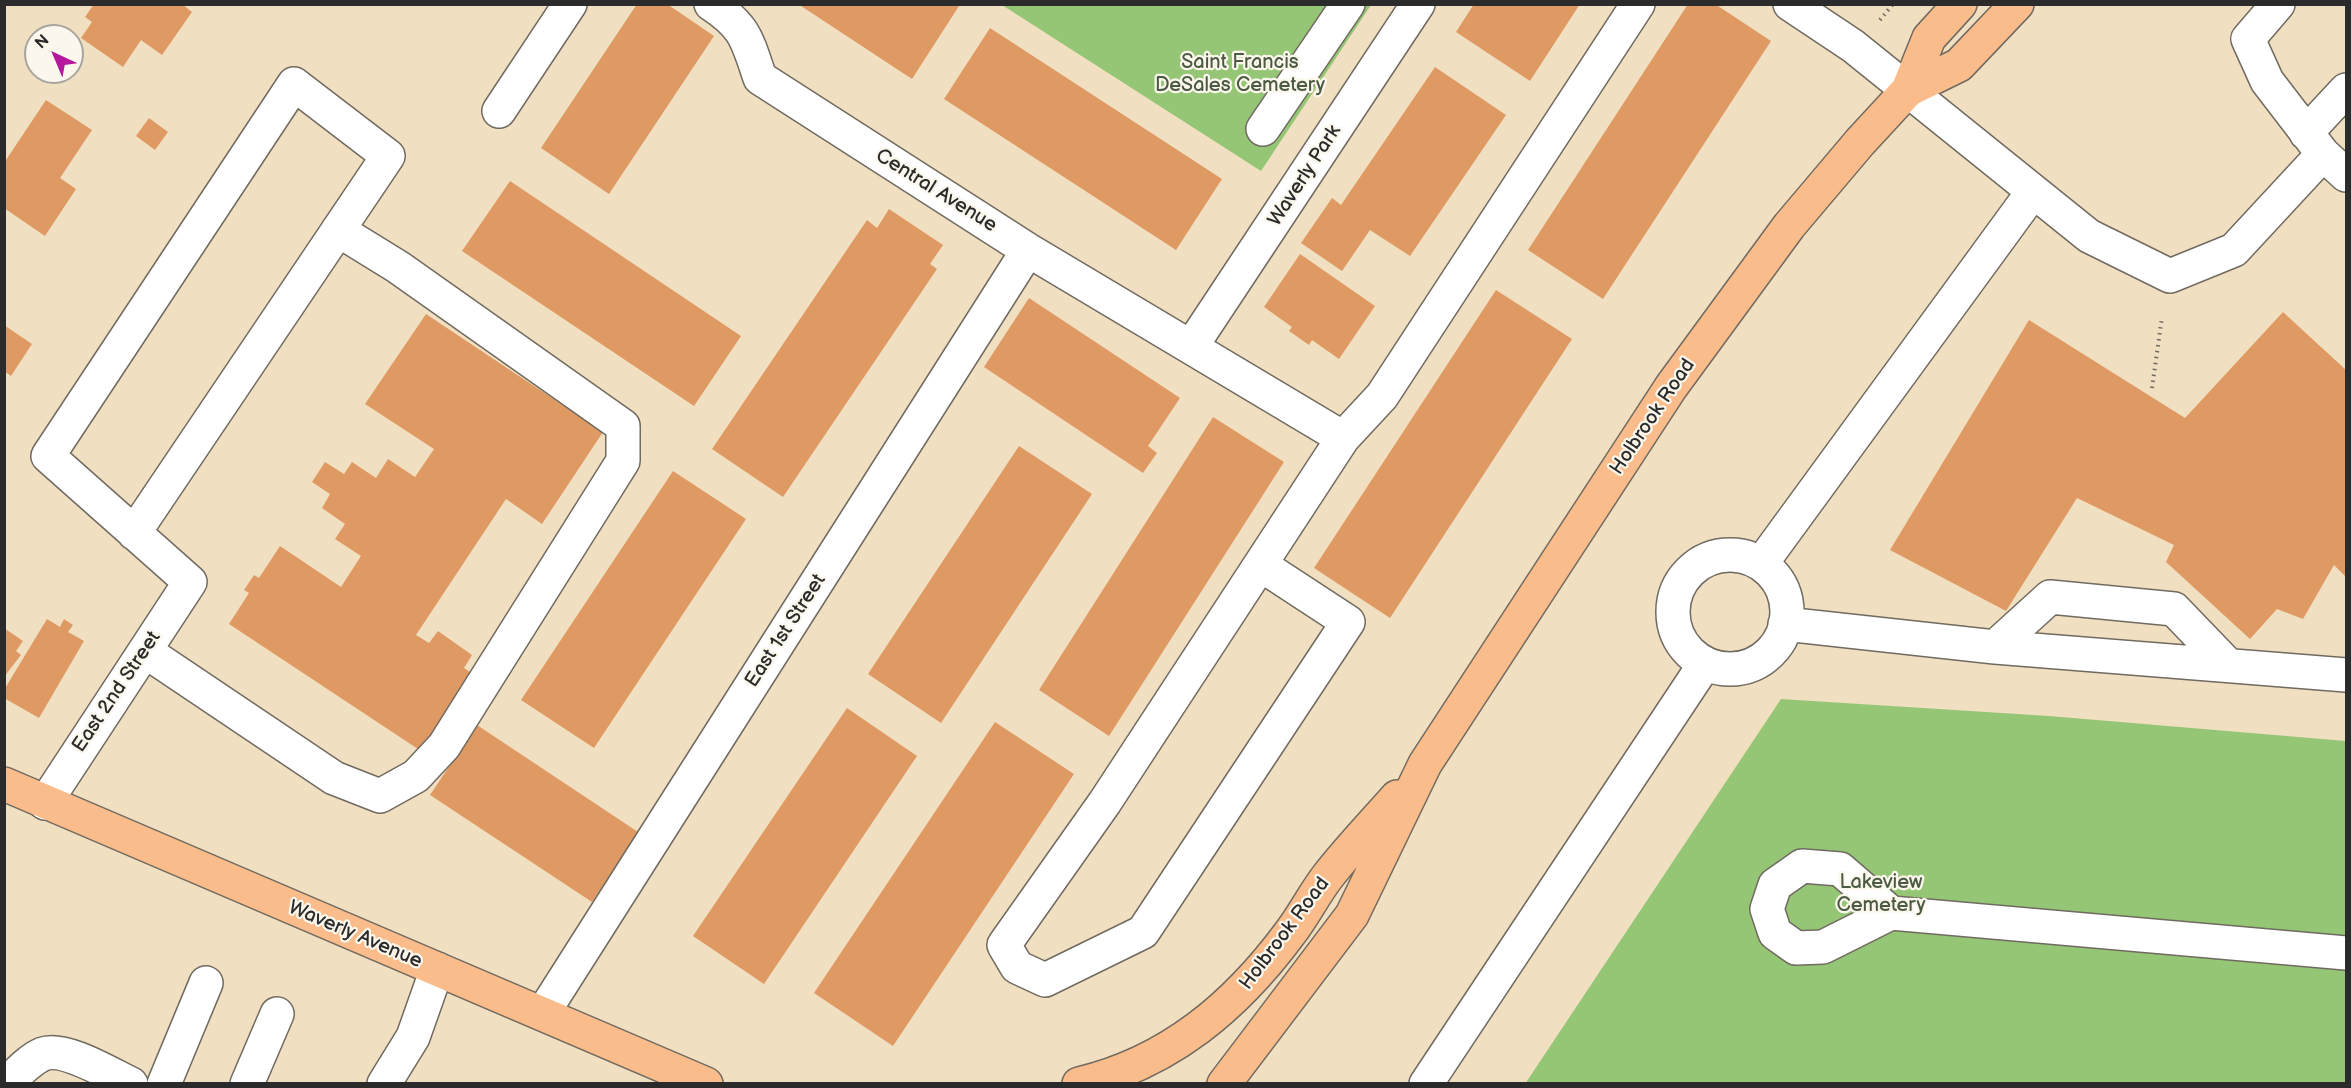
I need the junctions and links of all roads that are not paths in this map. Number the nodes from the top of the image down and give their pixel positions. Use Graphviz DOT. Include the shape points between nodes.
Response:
graph roads {
  1 [pos="570,4"];
  2 [pos="711,4"];
  3 [pos="1348,4"];
  4 [pos="1418,4"];
  5 [pos="1638,4"];
  6 [pos="1790,4"];
  7 [pos="1960,4"];
  8 [pos="2018,4"];
  9 [pos="2278,4"];
  10 [pos="1908,90"];
  11 [pos="2346,90"];
  12 [pos="499,111"];
  13 [pos="1263,129"];
  14 [pos="2314,143"];
  15 [pos="2346,175"];
  16 [pos="2032,193"];
  17 [pos="338,230"];
  18 [pos="1029,250"];
  19 [pos="1191,347"];
  20 [pos="1343,438"];
  21 [pos="134,533"];
  22 [pos="1761,564"];
  23 [pos="1261,565"];
  24 [pos="1785,624"];
  25 [pos="1995,647"];
  26 [pos="144,651"];
  27 [pos="1704,664"];
  28 [pos="2228,665"];
  29 [pos="2346,675"];
  30 [pos="1425,764"];
  31 [pos="4,784"];
  32 [pos="45,803"];
  33 [pos="1891,913"];
  34 [pos="2346,953"];
  35 [pos="437,969"];
  36 [pos="206,982"];
  37 [pos="543,1012"];
  38 [pos="277,1014"];
  39 [pos="6,1083"];
  40 [pos="131,1083"];
  41 [pos="164,1083"];
  42 [pos="248,1083"];
  43 [pos="384,1083"];
  44 [pos="706,1083"];
  45 [pos="1083,1083"];
  46 [pos="1224,1083"];
  47 [pos="1426,1083"];
  1 -- 12 [label="street"];
  2 -- 18 [label="street, Central Avenue" via="734,20 747,41 760,78"];
  3 -- 13 [label="street"];
  4 -- 19 [label="street, Waverly Park"];
  5 -- 20 [label="street" via="1382,396"];
  6 -- 10 [label="street" via="1853,46"];
  7 -- 10 [label="main road, Holbrook Road" via="1929,38"];
  8 -- 10 [label="main road, Holbrook Road" via="1959,65"];
  9 -- 14 [label="street" via="2248,39 2267,81"];
  10 -- 16 [label="street"];
  10 -- 30 [label="main road, Holbrook Road" via="1789,226 1671,387"];
  11 -- 14 [label="street"];
  14 -- 15 [label="street"];
  14 -- 16 [label="street" via="2234,250 2170,276 2089,236"];
  16 -- 22 [label="street"];
  17 -- 21 [label="street"];
  17 -- 21 [label="street" via="388,156 294,84 48,456"];
  17 -- 26 [label="street" via="398,267 623,426 623,461 444,746 416,776 380,795 334,778"];
  18 -- 19 [label="street, Central Avenue"];
  18 -- 37 [label="street, East 1st Street"];
  19 -- 20 [label="street, Central Avenue"];
  20 -- 23 [label="street"];
  21 -- 26 [label="street, East 2nd Street" via="190,582"];
  22 -- 24 [label="street" via="1779,582 1786,599"];
  22 -- 27 [label="street" via="1734,554 1716,556 1685,577 1674,603 1677,632 1686,649"];
  23 -- 23 [label="street" via="1105,802 1004,945 1017,967 1045,980 1143,932 1348,622"];
  24 -- 25 [label="street"];
  24 -- 27 [label="street" via="1772,650 1757,662 1738,669"];
  25 -- 28 [label="street"];
  25 -- 28 [label="street" via="2050,597 2174,609"];
  26 -- 32 [label="street, East 2nd Street"];
  27 -- 47 [label="street"];
  28 -- 29 [label="street"];
  30 -- 45 [label="main road, Holbrook Road" via="1328,877 1291,932 1238,996 1180,1043 1142,1062"];
  30 -- 46 [label="main road, Holbrook Road" via="1352,915"];
  31 -- 32 [label="main road, Waverly Avenue"];
  32 -- 35 [label="main road, Waverly Avenue"];
  33 -- 34 [label="street"];
  35 -- 37 [label="main road, Waverly Avenue"];
  35 -- 43 [label="street" via="413,1037"];
  36 -- 41 [label="street"];
  37 -- 44 [label="main road, Waverly Avenue"];
  38 -- 42 [label="street"];
  39 -- 40 [label="street" via="46,1053 64,1053"];
}
